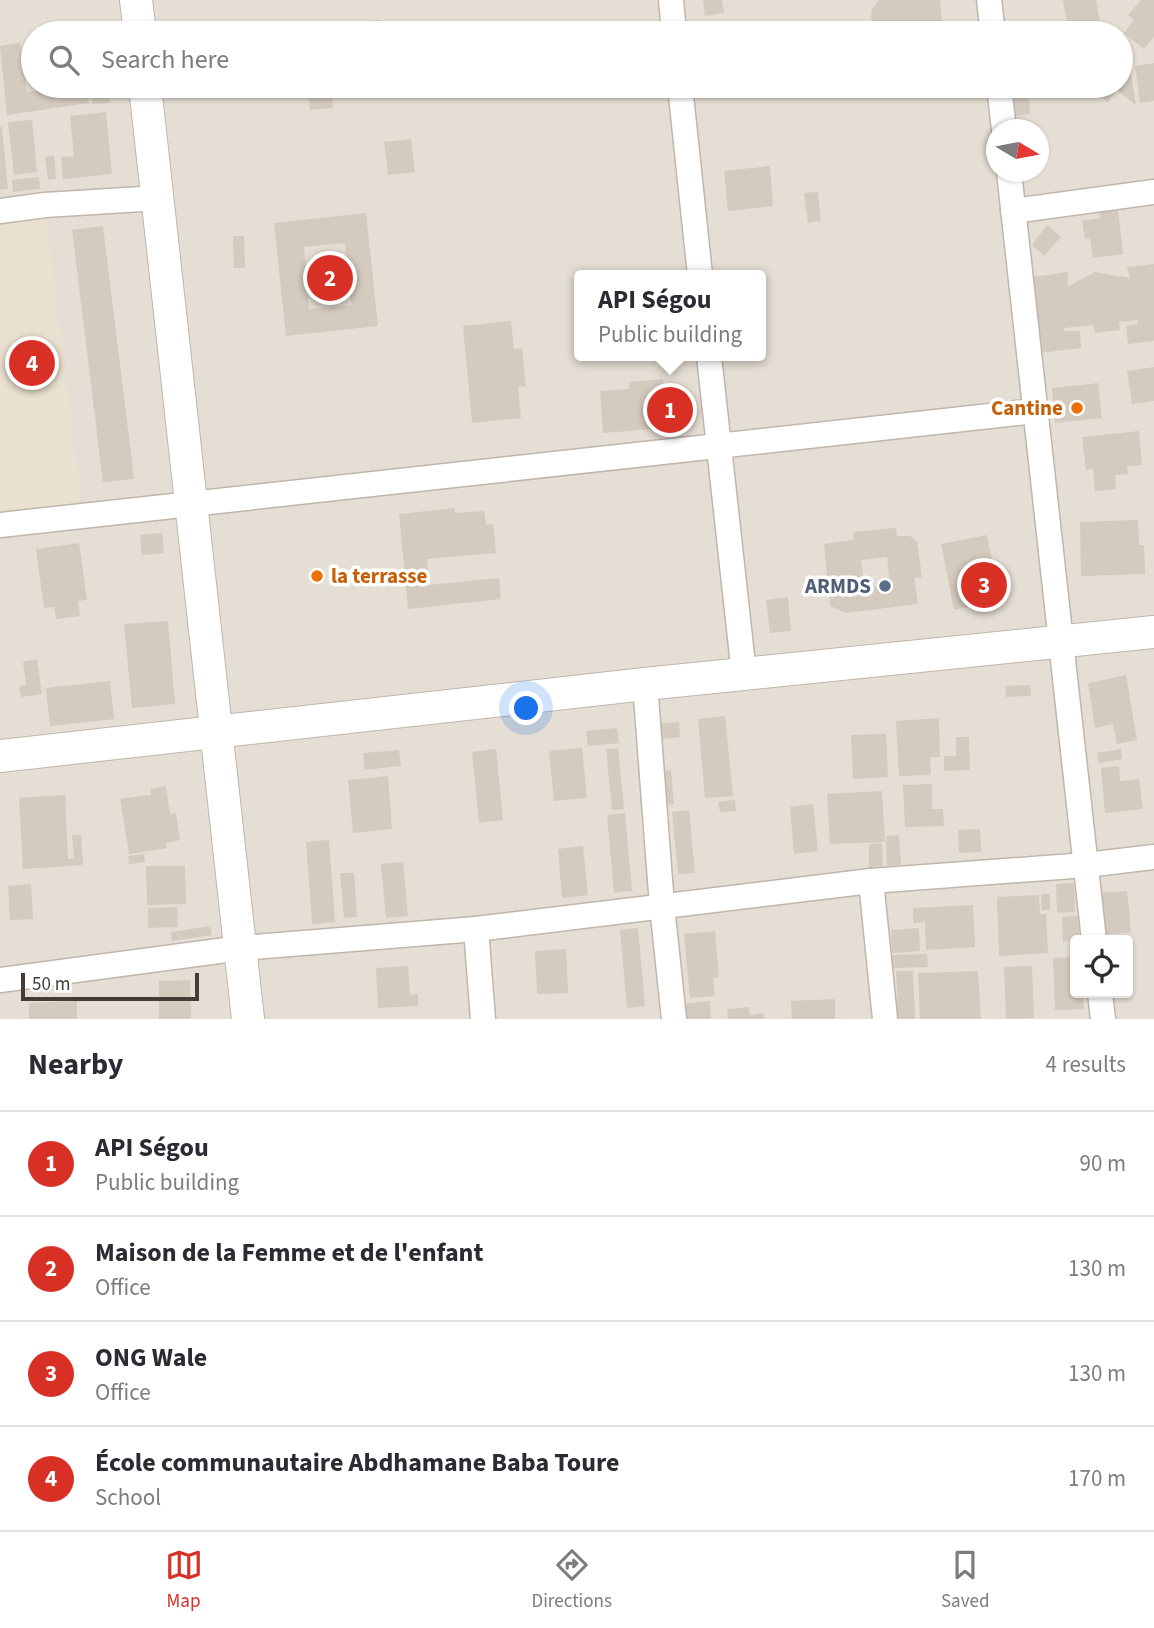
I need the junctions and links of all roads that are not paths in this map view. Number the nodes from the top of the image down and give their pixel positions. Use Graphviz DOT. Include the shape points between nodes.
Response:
graph roads {
  1 [pos="136,0"];
  2 [pos="671,0"];
  3 [pos="989,0"];
  4 [pos="139,21"];
  5 [pos="673,21"];
  6 [pos="992,21"];
  7 [pos="146,98"];
  8 [pos="681,98"];
  9 [pos="1000,98"];
  10 [pos="1003,119"];
  11 [pos="1010,182"];
  12 [pos="1154,192"];
  13 [pos="158,198"];
  14 [pos="0,211"];
  15 [pos="1013,211"];
  16 [pos="700,270"];
  17 [pos="710,361"];
  18 [pos="1035,411"];
  19 [pos="719,447"];
  20 [pos="192,505"];
  21 [pos="0,525"];
  22 [pos="1154,632"];
  23 [pos="1061,641"];
  24 [pos="744,674"];
  25 [pos="645,684"];
  26 [pos="217,731"];
  27 [pos="0,755"];
  28 [pos="1154,857"];
  29 [pos="1086,865"];
  30 [pos="871,881"];
  31 [pos="662,906"];
  32 [pos="476,929"];
  33 [pos="1093,935"];
  34 [pos="241,948"];
  35 [pos="0,980"];
  36 [pos="1101,998"];
  37 [pos="248,1019"];
  38 [pos="483,1019"];
  39 [pos="674,1019"];
  40 [pos="885,1019"];
  41 [pos="1103,1019"];
  1 -- 4 [label="street"];
  2 -- 5 [label="street"];
  3 -- 6 [label="street"];
  7 -- 13 [label="street"];
  8 -- 16 [label="street"];
  9 -- 10 [label="street"];
  11 -- 15 [label="street"];
  12 -- 15 [label="street"];
  13 -- 14 [label="street"];
  13 -- 20 [label="street"];
  15 -- 18 [label="street"];
  17 -- 19 [label="street"];
  18 -- 19 [label="street"];
  18 -- 23 [label="street"];
  19 -- 20 [label="street"];
  19 -- 24 [label="street"];
  20 -- 21 [label="street"];
  20 -- 26 [label="street"];
  22 -- 23 [label="street"];
  23 -- 24 [label="street"];
  23 -- 29 [label="street"];
  24 -- 25 [label="street"];
  25 -- 26 [label="street"];
  25 -- 31 [label="street"];
  26 -- 27 [label="street"];
  26 -- 34 [label="street"];
  28 -- 29 [label="street"];
  29 -- 30 [label="street"];
  29 -- 33 [label="street"];
  30 -- 31 [label="street"];
  30 -- 40 [label="street"];
  31 -- 32 [label="street"];
  31 -- 39 [label="street"];
  32 -- 34 [label="street"];
  32 -- 38 [label="street"];
  34 -- 35 [label="street"];
  34 -- 37 [label="street"];
  36 -- 41 [label="street"];
}
